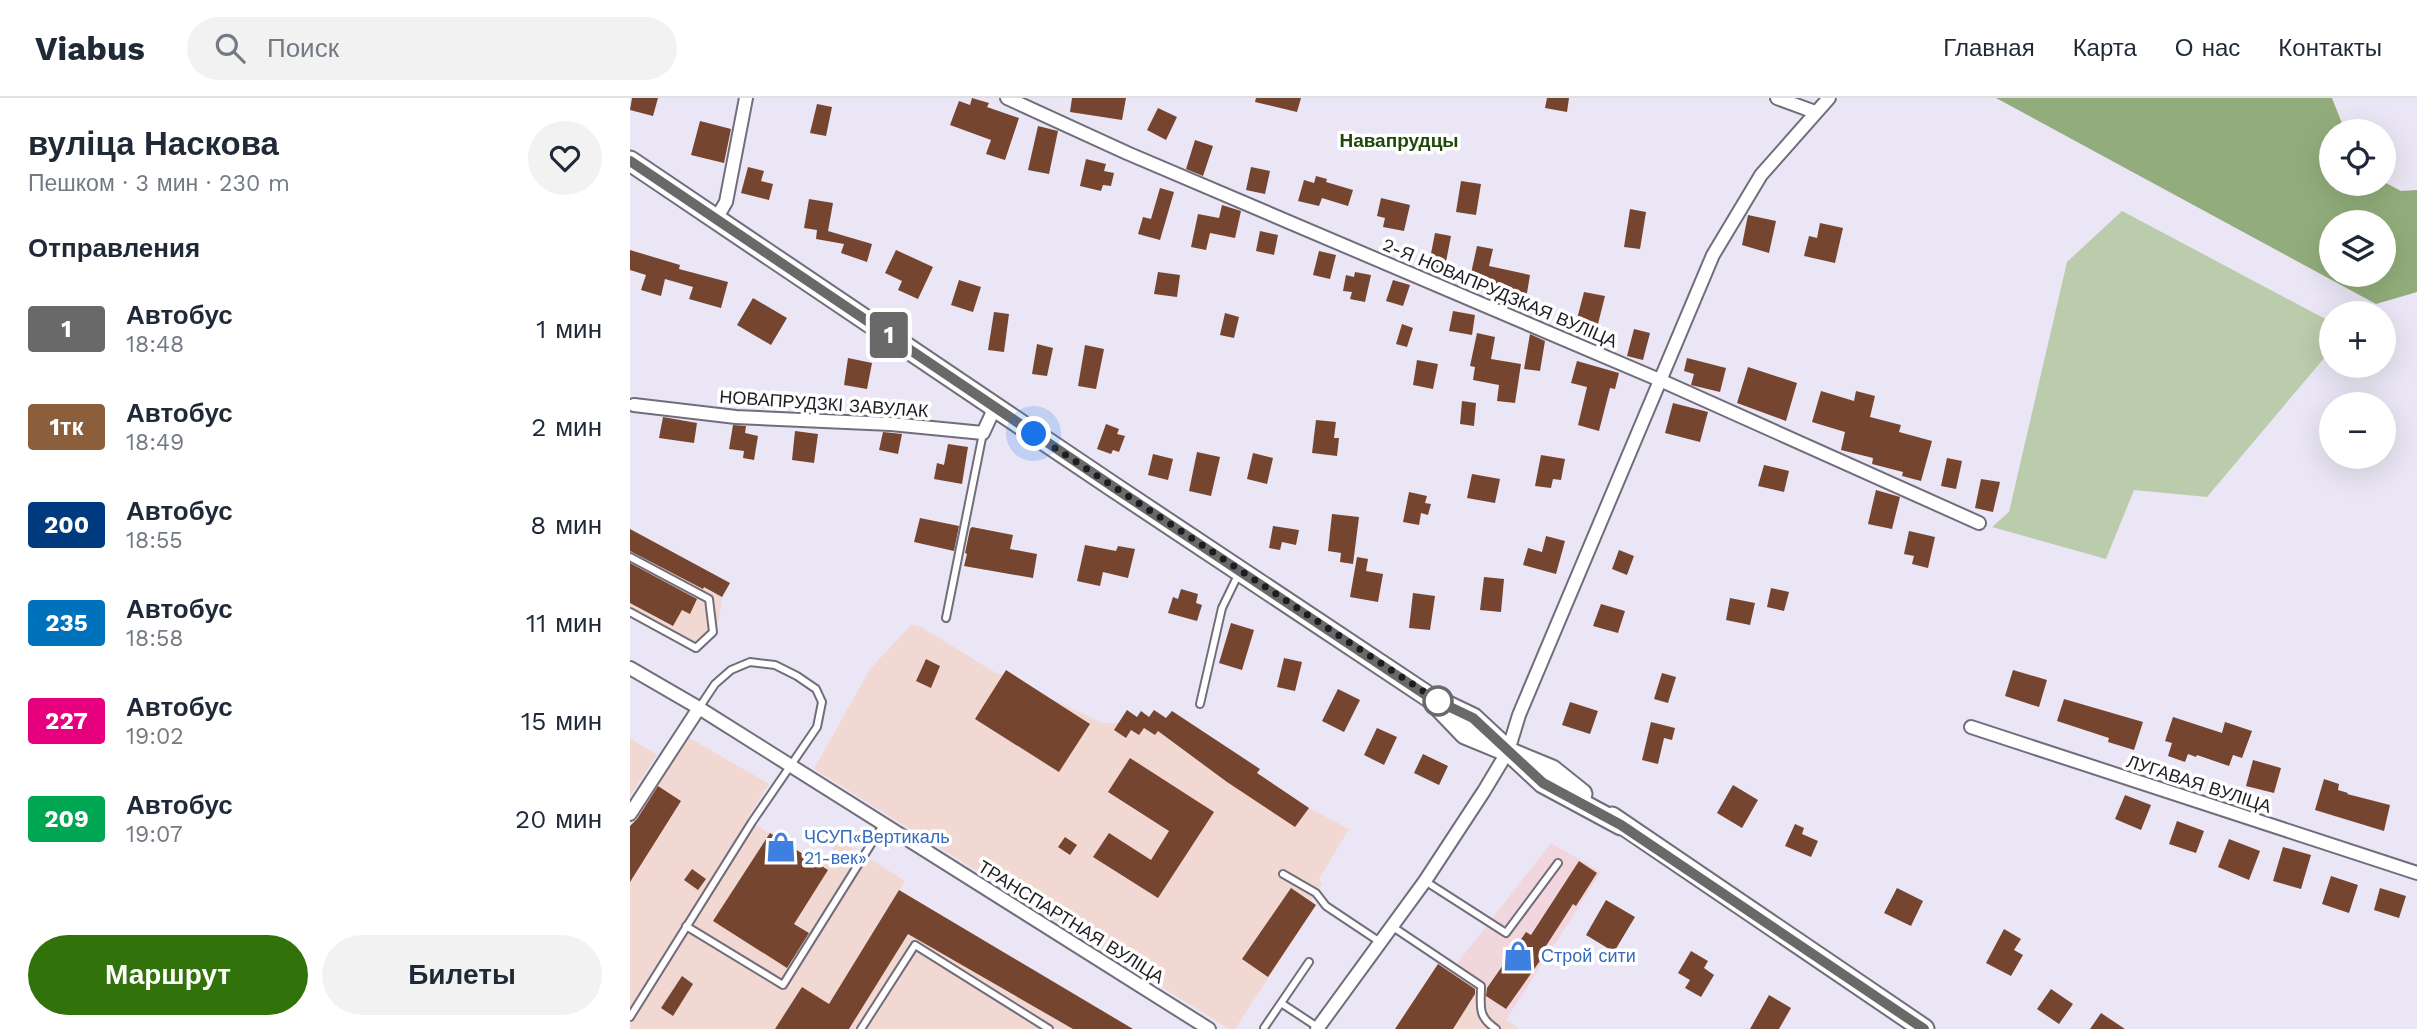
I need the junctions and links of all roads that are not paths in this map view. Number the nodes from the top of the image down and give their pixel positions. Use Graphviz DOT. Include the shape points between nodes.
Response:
graph roads {
  1 [pos="746,98"];
  2 [pos="1007,98"];
  3 [pos="1777,98"];
  4 [pos="1829,98"];
  5 [pos="1815,111"];
  6 [pos="630,161"];
  7 [pos="716,219"];
  8 [pos="1662,381"];
  9 [pos="634,405"];
  10 [pos="995,407"];
  11 [pos="983,433"];
  12 [pos="1979,523"];
  13 [pos="630,556"];
  14 [pos="1240,571"];
  15 [pos="630,612"];
  16 [pos="946,618"];
  17 [pos="630,668"];
  18 [pos="1200,704"];
  19 [pos="699,708"];
  20 [pos="1971,727"];
  21 [pos="1508,751"];
  22 [pos="791,767"];
  23 [pos="630,814"];
  24 [pos="883,825"];
  25 [pos="1558,863"];
  26 [pos="2417,873"];
  27 [pos="1283,874"];
  28 [pos="1425,881"];
  29 [pos="686,926"];
  30 [pos="1393,927"];
  31 [pos="1380,942"];
  32 [pos="1309,962"];
  33 [pos="1281,1003"];
  34 [pos="630,1017"];
  35 [pos="1264,1028"];
  36 [pos="860,1029"];
  37 [pos="1049,1029"];
  38 [pos="1209,1029"];
  39 [pos="1318,1029"];
  40 [pos="1496,1029"];
  41 [pos="1924,1029"];
  1 -- 7 [label="street" via="726,202"];
  2 -- 8 [label="street, 2-Я НОВАПРУДЗКАЯ ВУЛІЦА"];
  3 -- 5 [label="street"];
  4 -- 5 [label="street"];
  5 -- 8 [label="street" via="1761,175 1713,255"];
  6 -- 7 [label="main road"];
  7 -- 10 [label="main road"];
  8 -- 12 [label="street, 2-Я НОВАПРУДЗКАЯ ВУЛІЦА"];
  8 -- 21 [label="street" via="1519,715"];
  9 -- 11 [label="street, НОВАПРУДЗКІ ЗАВУЛАК" via="736,417"];
  10 -- 11 [label="street"];
  10 -- 14 [label="main road"];
  11 -- 16 [label="lane"];
  13 -- 15 [label="lane" via="709,599 713,632 696,648"];
  14 -- 18 [label="lane" via="1222,608"];
  14 -- 21 [label="main road" via="1429,697 1473,718"];
  17 -- 19 [label="street, ТРАНСПАРТНАЯ ВУЛІЦА"];
  19 -- 22 [label="street, ТРАНСПАРТНАЯ ВУЛІЦА"];
  19 -- 22 [label="lane" via="715,684 750,662 775,665 797,676 816,689 822,702 817,727"];
  19 -- 23 [label="street"];
  20 -- 26 [label="street, ЛУГАВАЯ ВУЛІЦА"];
  21 -- 28 [label="street"];
  21 -- 41 [label="main road" via="1552,770 1621,825"];
  22 -- 24 [label="street, ТРАНСПАРТНАЯ ВУЛІЦА"];
  22 -- 29 [label="lane"];
  24 -- 29 [label="lane" via="783,985"];
  24 -- 38 [label="street, ТРАНСПАРТНАЯ ВУЛІЦА"];
  25 -- 28 [label="lane" via="1506,933"];
  27 -- 31 [label="lane"];
  28 -- 30 [label="street"];
  29 -- 34 [label="lane"];
  30 -- 31 [label="street"];
  30 -- 40 [label="lane" via="1481,986 1480,1012"];
  31 -- 39 [label="street"];
  32 -- 33 [label="lane"];
  33 -- 35 [label="lane"];
  33 -- 39 [label="lane"];
  36 -- 37 [label="lane" via="915,945"];
}
